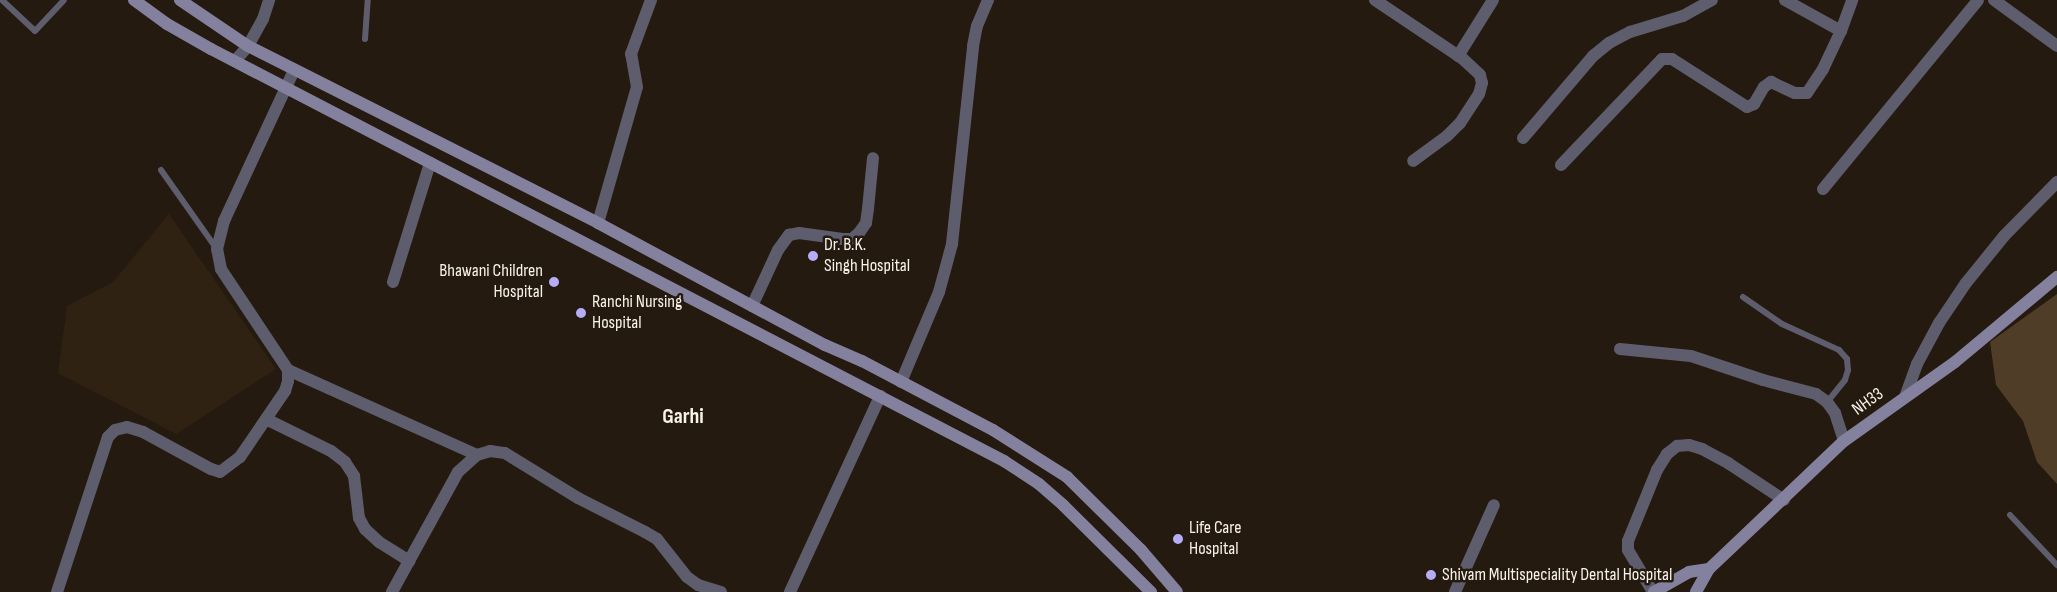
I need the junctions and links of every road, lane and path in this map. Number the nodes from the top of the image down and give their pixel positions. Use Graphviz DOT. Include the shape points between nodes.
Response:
graph roads {
  1 [pos="2,0"];
  2 [pos="64,0"];
  3 [pos="134,0"];
  4 [pos="180,0"];
  5 [pos="269,0"];
  6 [pos="368,0"];
  7 [pos="651,0"];
  8 [pos="988,0"];
  9 [pos="1375,0"];
  10 [pos="1493,0"];
  11 [pos="1712,0"];
  12 [pos="1785,0"];
  13 [pos="1852,0"];
  14 [pos="1978,0"];
  15 [pos="1994,0"];
  16 [pos="1841,31"];
  17 [pos="365,39"];
  18 [pos="248,46"];
  19 [pos="2057,46"];
  20 [pos="1458,56"];
  21 [pos="235,62"];
  22 [pos="294,70"];
  23 [pos="285,87"];
  24 [pos="1523,138"];
  25 [pos="874,158"];
  26 [pos="1413,161"];
  27 [pos="430,163"];
  28 [pos="1561,165"];
  29 [pos="161,170"];
  30 [pos="2057,182"];
  31 [pos="1823,189"];
  32 [pos="598,223"];
  33 [pos="217,249"];
  34 [pos="2057,277"];
  35 [pos="393,282"];
  36 [pos="1743,297"];
  37 [pos="752,306"];
  38 [pos="1620,349"];
  39 [pos="288,370"];
  40 [pos="901,382"];
  41 [pos="880,396"];
  42 [pos="1905,397"];
  43 [pos="1827,402"];
  44 [pos="266,419"];
  45 [pos="1844,441"];
  46 [pos="477,455"];
  47 [pos="1784,500"];
  48 [pos="1494,505"];
  49 [pos="2010,515"];
  50 [pos="408,561"];
  51 [pos="2057,565"];
  52 [pos="1710,569"];
  53 [pos="57,592"];
  54 [pos="392,592"];
  55 [pos="721,592"];
  56 [pos="790,592"];
  57 [pos="1151,592"];
  58 [pos="1177,592"];
  59 [pos="1455,592"];
  60 [pos="1654,592"];
  61 [pos="1696,592"];
  1 -- 2 [label="lane" via="35,31"];
  3 -- 21 [label="main road" via="167,24"];
  4 -- 18 [label="main road"];
  5 -- 18 [label="street" via="264,19"];
  6 -- 17 [label="lane"];
  7 -- 32 [label="street" via="631,54 637,87"];
  8 -- 40 [label="street" via="973,46 952,244 939,292"];
  9 -- 20 [label="street"];
  10 -- 20 [label="street"];
  11 -- 24 [label="street" via="1683,16 1630,32 1609,43"];
  12 -- 16 [label="street"];
  13 -- 16 [label="street"];
  14 -- 31 [label="street"];
  15 -- 19 [label="street"];
  16 -- 28 [label="street" via="1823,69 1807,92 1795,93 1771,82 1750,106 1743,105 1672,59 1662,58"];
  18 -- 21 [label="street"];
  18 -- 22 [label="main road"];
  20 -- 26 [label="street" via="1480,75 1479,94 1448,136"];
  21 -- 23 [label="main road"];
  22 -- 23 [label="street"];
  22 -- 32 [label="main road"];
  23 -- 27 [label="main road"];
  23 -- 33 [label="street" via="224,221"];
  25 -- 37 [label="street" via="866,223 859,233 843,240 799,233 789,235 778,250"];
  27 -- 35 [label="street"];
  27 -- 41 [label="main road"];
  29 -- 33 [label="lane"];
  30 -- 42 [label="street" via="2004,236 1966,283 1917,364"];
  32 -- 37 [label="main road"];
  33 -- 39 [label="street" via="221,269"];
  34 -- 42 [label="main road, NH33" via="1955,362"];
  36 -- 43 [label="lane" via="1782,324 1840,350 1848,370 1845,380"];
  37 -- 40 [label="main road"];
  38 -- 43 [label="street" via="1691,356 1802,389"];
  39 -- 44 [label="street" via="285,391"];
  39 -- 46 [label="street"];
  40 -- 58 [label="main road" via="994,430 1067,477 1141,550"];
  41 -- 56 [label="street"];
  41 -- 57 [label="main road" via="1004,461 1039,484"];
  42 -- 45 [label="main road, NH33"];
  43 -- 45 [label="street" via="1835,414"];
  44 -- 50 [label="street" via="345,462 354,476 359,518 365,528 379,542"];
  44 -- 53 [label="street" via="240,457 220,472 143,432 126,427 115,430 108,437"];
  45 -- 47 [label="main road, NH33"];
  46 -- 50 [label="street" via="458,472"];
  46 -- 55 [label="street" via="490,451 505,453 578,498 645,532 657,540 687,577 698,585"];
  47 -- 52 [label="main road, NH33"];
  47 -- 60 [label="street" via="1702,449 1677,446 1667,454 1657,470 1628,541 1628,550"];
  48 -- 59 [label="street"];
  49 -- 51 [label="lane"];
  50 -- 54 [label="street"];
  52 -- 60 [label="main road" via="1689,572"];
  52 -- 61 [label="main road, NH33"];
}
